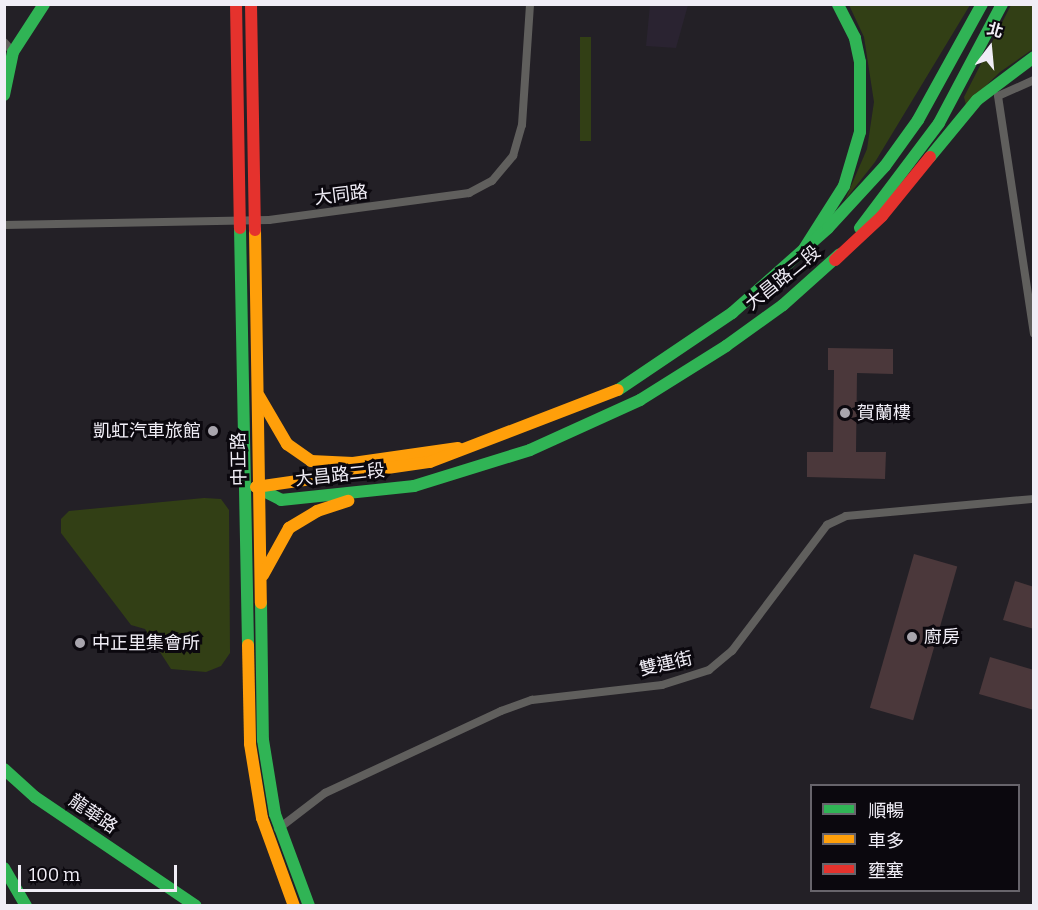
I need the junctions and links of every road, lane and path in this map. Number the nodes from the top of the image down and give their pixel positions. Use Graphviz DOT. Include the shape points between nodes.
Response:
graph roads {
  1 [pos="44,4"];
  2 [pos="236,4"];
  3 [pos="250,4"];
  4 [pos="530,4"];
  5 [pos="838,4"];
  6 [pos="982,4"];
  7 [pos="1002,4"];
  8 [pos="4,42"];
  9 [pos="13,52"];
  10 [pos="1034,57"];
  11 [pos="1034,80"];
  12 [pos="4,95"];
  13 [pos="254,220"];
  14 [pos="241,221"];
  15 [pos="4,225"];
  16 [pos="804,249"];
  17 [pos="835,260"];
  18 [pos="1033,324"];
  19 [pos="1034,333"];
  20 [pos="255,369"];
  21 [pos="492,443"];
  22 [pos="414,486"];
  23 [pos="256,487"];
  24 [pos="1034,500"];
  25 [pos="260,594"];
  26 [pos="4,769"];
  27 [pos="279,829"];
  28 [pos="266,831"];
  29 [pos="4,868"];
  30 [pos="26,906"];
  31 [pos="196,906"];
  32 [pos="294,906"];
  33 [pos="309,906"];
  1 -- 9 [label="main road"];
  2 -- 14 [label="main road, 中正路"];
  3 -- 13 [label="main road, 中正路"];
  4 -- 13 [label="street, 大同路" via="522,125 513,156 492,181 468,193"];
  5 -- 16 [label="main road" via="855,38 860,62 860,132 844,186"];
  6 -- 16 [label="main road, 大昌路二段" via="934,94 885,166"];
  7 -- 17 [label="main road, 大昌路二段" via="939,123"];
  8 -- 9 [label="street"];
  9 -- 12 [label="main road"];
  10 -- 17 [label="main road" via="977,100 882,216"];
  11 -- 18 [label="street" via="998,96"];
  13 -- 14 [label="street, 大同路"];
  13 -- 20 [label="main road, 中正路"];
  14 -- 15 [label="street, 大同路"];
  14 -- 28 [label="main road, 中正路" via="250,744"];
  16 -- 21 [label="main road, 大昌路二段" via="732,313 662,364 606,397"];
  17 -- 22 [label="main road, 大昌路二段" via="735,339 640,400 530,450"];
  18 -- 19 [label="street"];
  20 -- 21 [label="main road" via="260,404 272,426 286,444 311,461 353,463"];
  20 -- 23 [label="main road, 中正路"];
  21 -- 23 [label="main road, 大昌路二段" via="430,462"];
  22 -- 23 [label="main road, 大昌路二段" via="281,500"];
  22 -- 25 [label="main road" via="338,503 300,519 281,536 270,555"];
  23 -- 25 [label="main road, 中正路"];
  24 -- 27 [label="street, 雙連街" via="846,516 827,525 732,651 710,670 662,685 532,700 501,711 325,793"];
  25 -- 27 [label="main road, 中正路" via="264,749"];
  26 -- 31 [label="main road, 龍華路" via="35,797"];
  27 -- 28 [label="street, 雙連街"];
  27 -- 33 [label="main road, 中正路"];
  28 -- 32 [label="main road, 中正路"];
  29 -- 30 [label="main road"];
}
